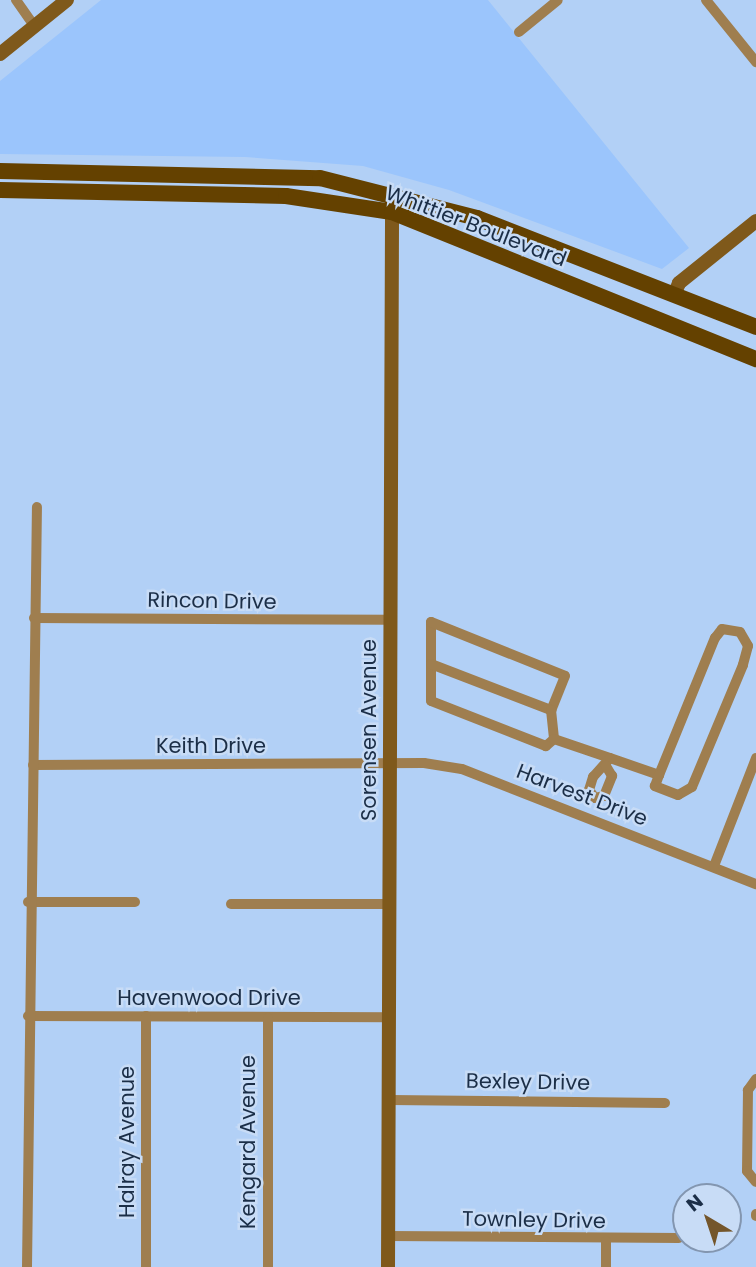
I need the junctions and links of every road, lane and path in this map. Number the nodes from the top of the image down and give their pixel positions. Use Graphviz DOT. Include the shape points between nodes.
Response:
graph roads {
  1 [pos="16,0"];
  2 [pos="67,0"];
  3 [pos="558,0"];
  4 [pos="706,0"];
  5 [pos="34,26"];
  6 [pos="519,33"];
  7 [pos="0,54"];
  8 [pos="756,62"];
  9 [pos="0,171"];
  10 [pos="28,171"];
  11 [pos="218,173"];
  12 [pos="280,177"];
  13 [pos="0,179"];
  14 [pos="0,190"];
  15 [pos="135,192"];
  16 [pos="392,193"];
  17 [pos="217,194"];
  18 [pos="392,212"];
  19 [pos="756,221"];
  20 [pos="674,295"];
  21 [pos="756,327"];
  22 [pos="756,359"];
  23 [pos="37,507"];
  24 [pos="34,618"];
  25 [pos="390,620"];
  26 [pos="431,664"];
  27 [pos="551,710"];
  28 [pos="554,739"];
  29 [pos="608,762"];
  30 [pos="755,762"];
  31 [pos="33,765"];
  32 [pos="389,765"];
  33 [pos="659,775"];
  34 [pos="593,777"];
  35 [pos="609,784"];
  36 [pos="596,798"];
  37 [pos="589,818"];
  38 [pos="714,866"];
  39 [pos="756,884"];
  40 [pos="28,902"];
  41 [pos="135,902"];
  42 [pos="231,904"];
  43 [pos="391,904"];
  44 [pos="28,1016"];
  45 [pos="146,1016"];
  46 [pos="390,1017"];
  47 [pos="268,1018"];
  48 [pos="756,1079"];
  49 [pos="390,1100"];
  50 [pos="665,1103"];
  51 [pos="754,1180"];
  52 [pos="388,1236"];
  53 [pos="672,1237"];
  54 [pos="606,1241"];
  55 [pos="27,1267"];
  56 [pos="146,1267"];
  57 [pos="268,1267"];
  58 [pos="388,1267"];
  59 [pos="606,1267"];
  1 -- 5 [label="street"];
  2 -- 5 [label="street"];
  3 -- 6 [label="street"];
  4 -- 8 [label="street"];
  5 -- 7 [label="street"];
  9 -- 10 [label="main road, Whittier Boulevard"];
  10 -- 11 [label="main road, Whittier Boulevard"];
  10 -- 13 [label="main road"];
  11 -- 12 [label="main road, Whittier Boulevard"];
  11 -- 15 [label="main road" via="205,183 156,182"];
  12 -- 16 [label="main road, Whittier Boulevard"];
  12 -- 17 [label="main road" via="224,184"];
  14 -- 15 [label="main road, Whittier Boulevard"];
  15 -- 17 [label="main road, Whittier Boulevard"];
  16 -- 18 [label="street, Sorensen Avenue"];
  16 -- 20 [label="main road, Whittier Boulevard" via="506,229"];
  17 -- 18 [label="main road, Whittier Boulevard" via="318,198"];
  18 -- 22 [label="main road, Whittier Boulevard"];
  18 -- 25 [label="street, Sorensen Avenue"];
  19 -- 20 [label="street" via="679,283"];
  20 -- 21 [label="main road, Whittier Boulevard"];
  23 -- 24 [label="street"];
  24 -- 25 [label="street, Rincon Drive"];
  24 -- 31 [label="street"];
  25 -- 32 [label="street, Sorensen Avenue"];
  26 -- 27 [label="street"];
  26 -- 27 [label="street" via="431,622 565,676"];
  26 -- 28 [label="street" via="431,701 546,746"];
  27 -- 28 [label="street"];
  28 -- 29 [label="street"];
  29 -- 33 [label="street"];
  29 -- 34 [label="street"];
  29 -- 35 [label="street"];
  30 -- 38 [label="street"];
  31 -- 32 [label="street, Keith Drive"];
  31 -- 40 [label="street"];
  32 -- 37 [label="street, Harvest Drive" via="462,769"];
  32 -- 43 [label="street, Sorensen Avenue"];
  33 -- 33 [label="street" via="655,786 678,795 692,787 743,664 748,646 740,632 722,629 715,638"];
  34 -- 35 [label="street"];
  34 -- 36 [label="street" via="589,790"];
  35 -- 36 [label="street" via="604,796"];
  36 -- 37 [label="street"];
  37 -- 38 [label="street, Harvest Drive"];
  38 -- 39 [label="street, Harvest Drive"];
  40 -- 41 [label="street"];
  40 -- 44 [label="street"];
  42 -- 43 [label="street"];
  43 -- 46 [label="street, Sorensen Avenue"];
  44 -- 45 [label="street, Havenwood Drive"];
  44 -- 55 [label="street"];
  45 -- 47 [label="street, Havenwood Drive"];
  45 -- 56 [label="street, Halray Avenue"];
  46 -- 47 [label="street, Havenwood Drive"];
  46 -- 49 [label="street, Sorensen Avenue"];
  47 -- 57 [label="street, Kengard Avenue"];
  48 -- 51 [label="street" via="747,1090"];
  49 -- 50 [label="street, Bexley Drive"];
  49 -- 52 [label="street, Sorensen Avenue"];
  52 -- 54 [label="street, Townley Drive"];
  52 -- 58 [label="street, Sorensen Avenue"];
  53 -- 54 [label="street, Townley Drive"];
  54 -- 59 [label="street"];
}
